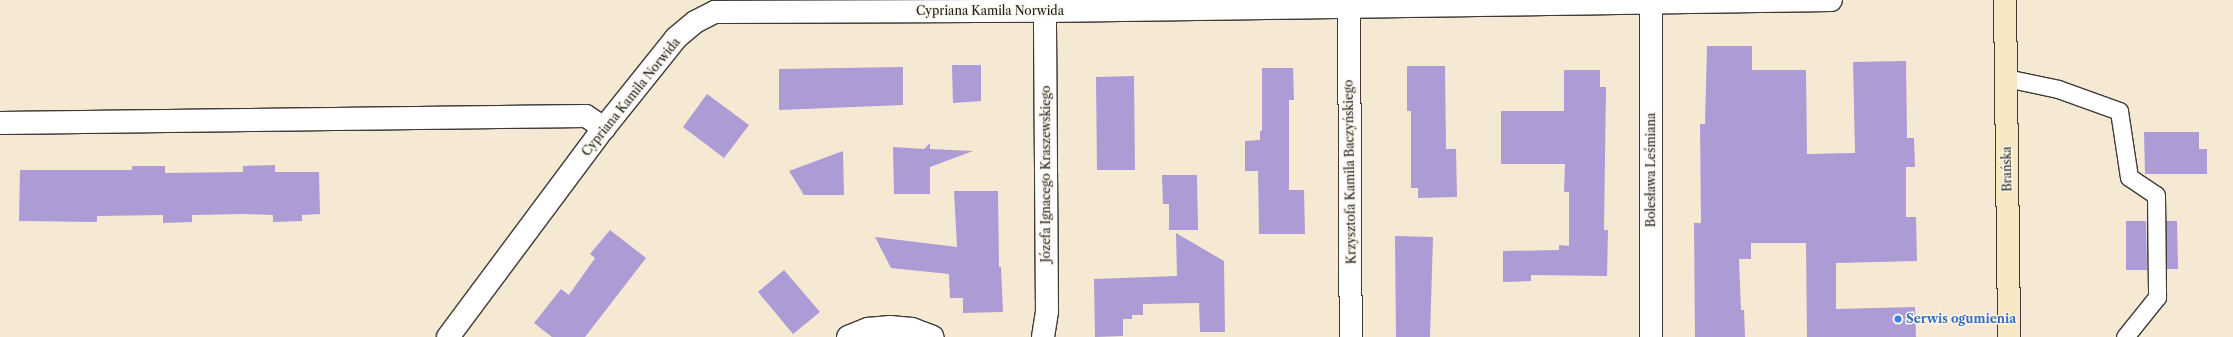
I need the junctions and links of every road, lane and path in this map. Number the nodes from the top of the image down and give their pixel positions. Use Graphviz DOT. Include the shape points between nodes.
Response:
graph roads {
  1 [pos="1832,0"];
  2 [pos="2005,0"];
  3 [pos="1651,3"];
  4 [pos="715,6"];
  5 [pos="1349,6"];
  6 [pos="1045,11"];
  7 [pos="2006,78"];
  8 [pos="0,123"];
  9 [pos="604,128"];
  10 [pos="448,337"];
  11 [pos="848,337"];
  12 [pos="933,337"];
  13 [pos="1043,337"];
  14 [pos="1351,337"];
  15 [pos="1652,337"];
  16 [pos="2009,337"];
  17 [pos="2125,337"];
  1 -- 3 [label="street, Cypriana Kamila Norwida"];
  2 -- 7 [label="street, Brańska"];
  3 -- 5 [label="street, Cypriana Kamila Norwida"];
  3 -- 15 [label="street, Bolesława Leśmiana"];
  4 -- 6 [label="street, Cypriana Kamila Norwida"];
  4 -- 9 [label="street, Cypriana Kamila Norwida" via="676,38"];
  5 -- 6 [label="street, Cypriana Kamila Norwida"];
  5 -- 14 [label="street, Krzysztofa Kamila Baczyńskiego"];
  6 -- 13 [label="street, Józefa Ignacego Kraszewskiego" via="1047,311"];
  7 -- 16 [label="street, Brańska"];
  7 -- 17 [label="lane" via="2058,89 2119,111 2129,177 2156,195 2157,297"];
  8 -- 9 [label="street" via="586,116"];
  9 -- 10 [label="street, Cypriana Kamila Norwida"];
  11 -- 12 [label="street" via="868,329 890,327 912,329"];
}
